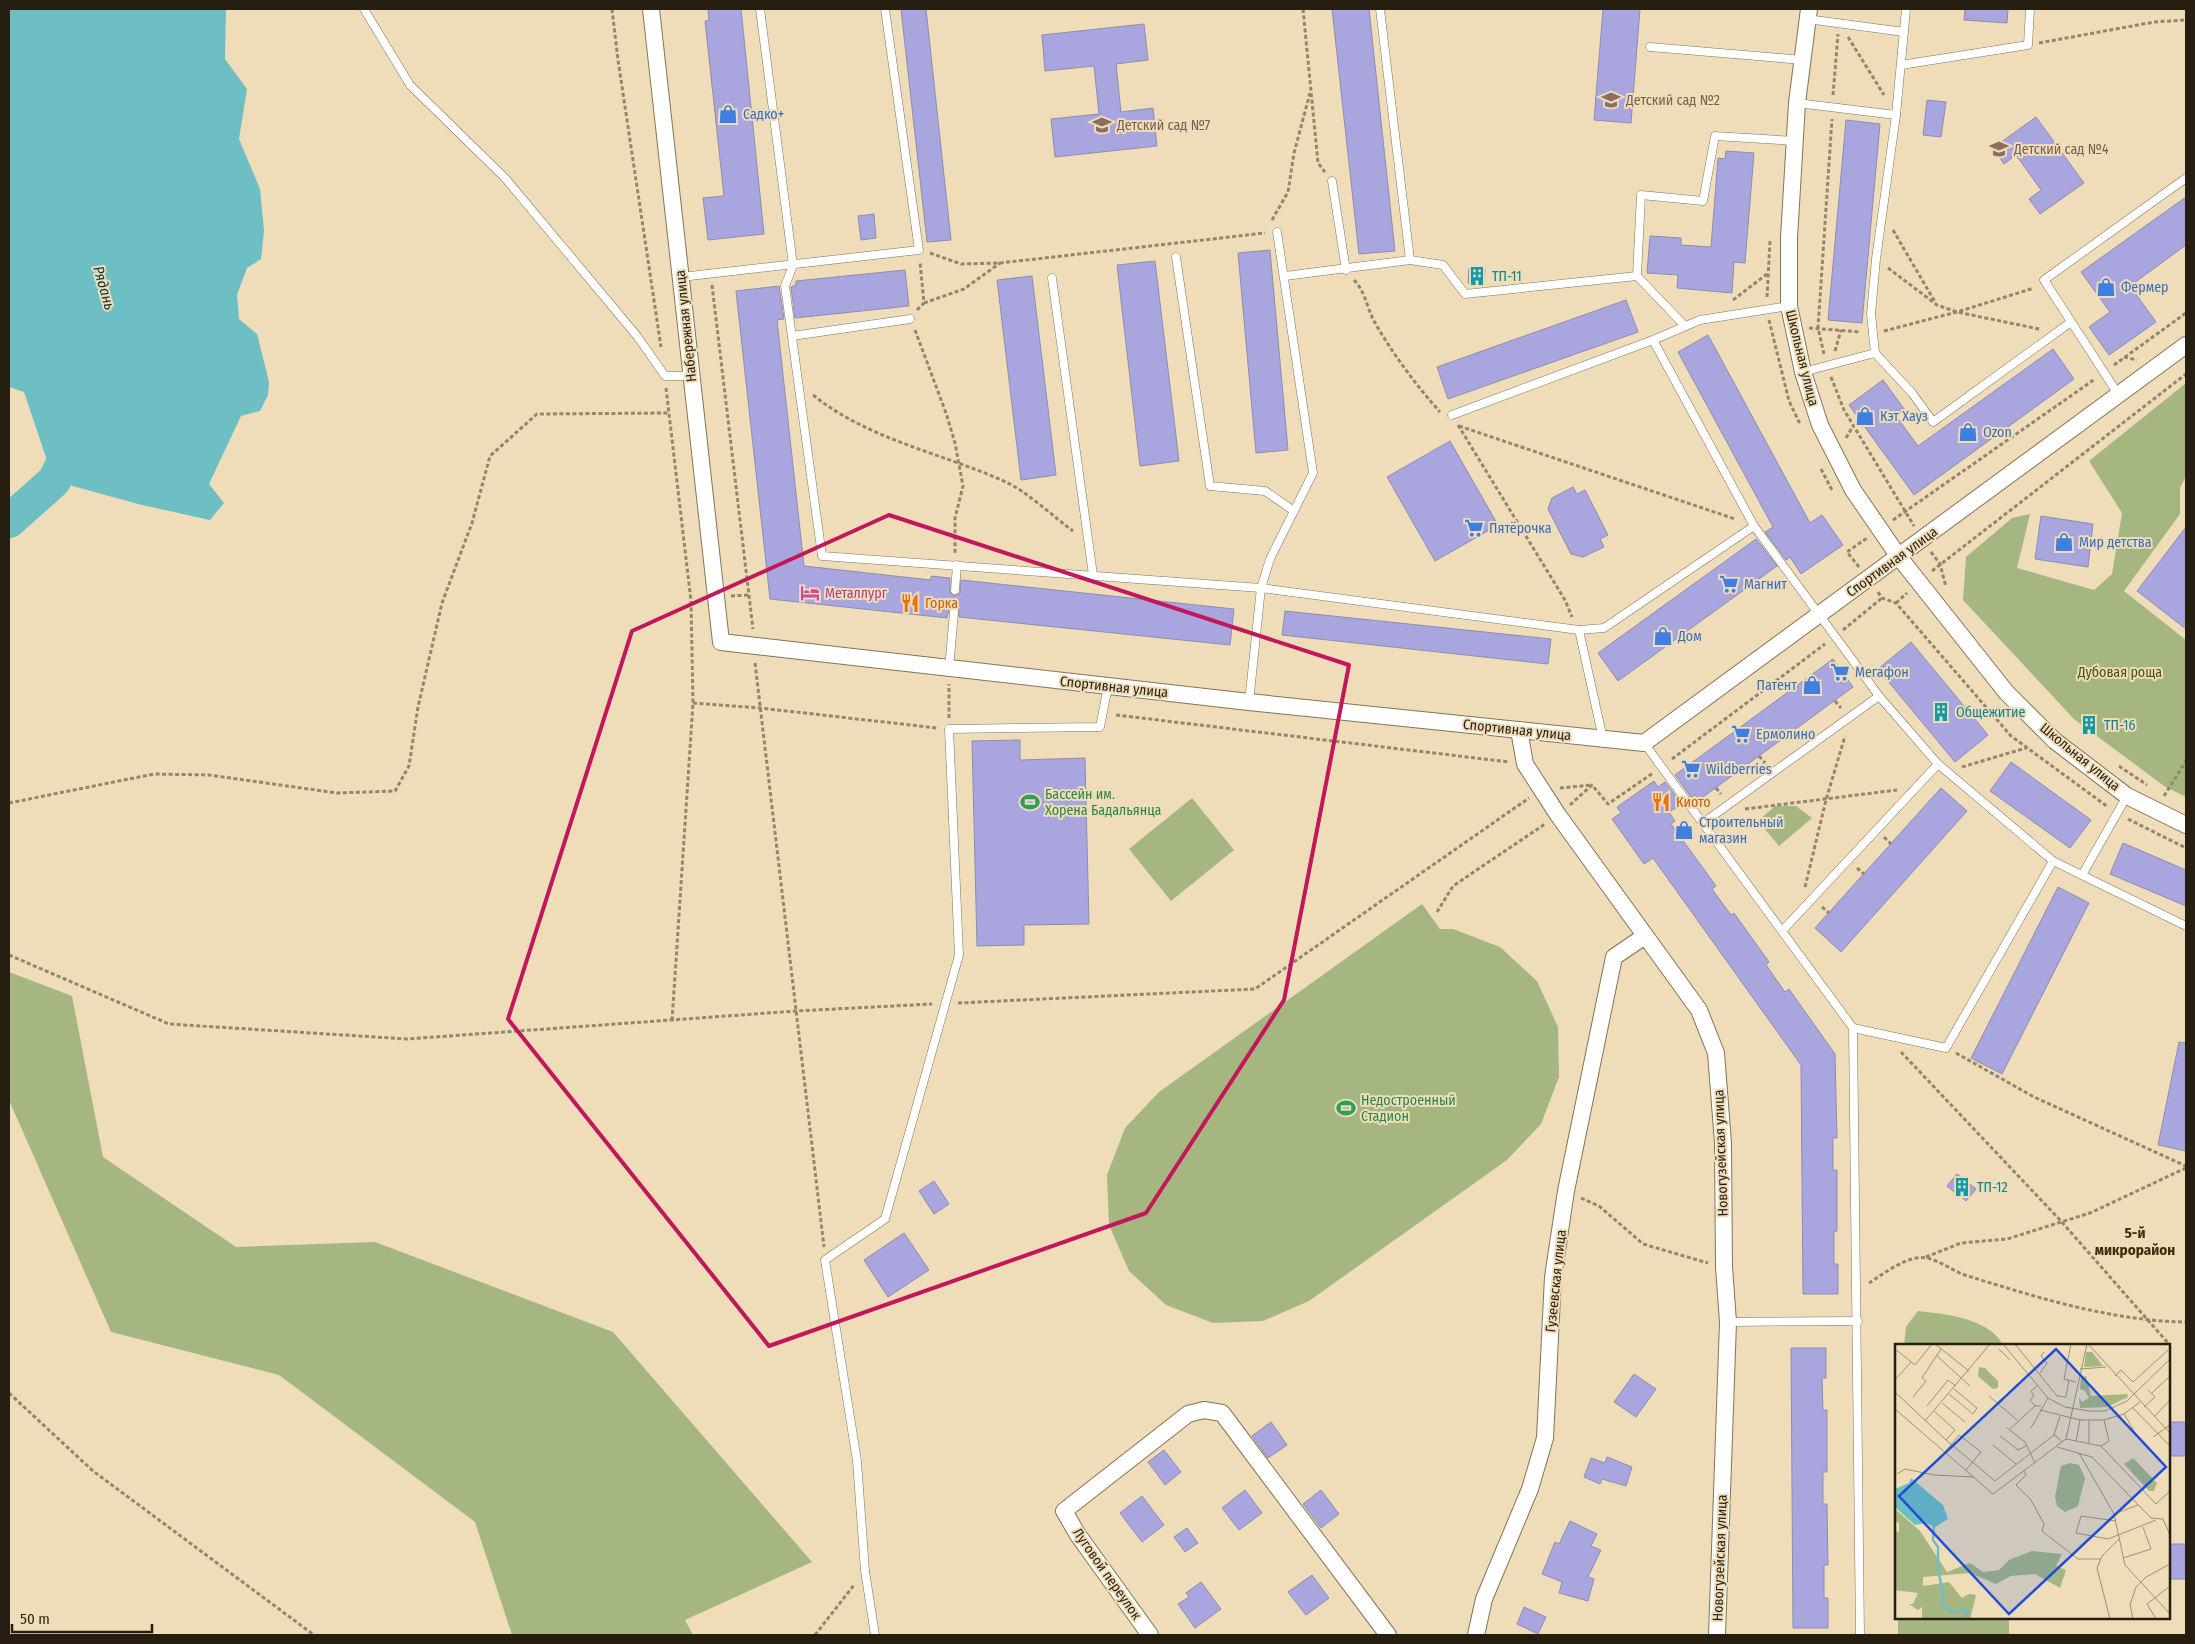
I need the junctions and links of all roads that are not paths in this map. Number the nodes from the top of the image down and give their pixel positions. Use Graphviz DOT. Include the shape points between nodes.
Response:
graph roads {
  1 [pos="364,9"];
  2 [pos="651,9"];
  3 [pos="760,9"];
  4 [pos="885,9"];
  5 [pos="1380,9"];
  6 [pos="1906,9"];
  7 [pos="2030,9"];
  8 [pos="1808,14"];
  9 [pos="1904,32"];
  10 [pos="1650,46"];
  11 [pos="1803,60"];
  12 [pos="1901,65"];
  13 [pos="1798,102"];
  14 [pos="1896,115"];
  15 [pos="1795,142"];
  16 [pos="2186,178"];
  17 [pos="1332,181"];
  18 [pos="1277,232"];
  19 [pos="1176,257"];
  20 [pos="1410,260"];
  21 [pos="793,265"];
  22 [pos="1346,270"];
  23 [pos="1285,276"];
  24 [pos="1637,276"];
  25 [pos="680,277"];
  26 [pos="1052,278"];
  27 [pos="1789,306"];
  28 [pos="910,319"];
  29 [pos="2072,322"];
  30 [pos="1685,326"];
  31 [pos="792,336"];
  32 [pos="1653,340"];
  33 [pos="2186,345"];
  34 [pos="1876,353"];
  35 [pos="1802,372"];
  36 [pos="691,376"];
  37 [pos="2118,394"];
  38 [pos="1452,415"];
  39 [pos="1294,511"];
  40 [pos="1754,526"];
  41 [pos="1899,557"];
  42 [pos="957,566"];
  43 [pos="1093,575"];
  44 [pos="1261,588"];
  45 [pos="955,590"];
  46 [pos="954,612"];
  47 [pos="1821,614"];
  48 [pos="1579,630"];
  49 [pos="721,642"];
  50 [pos="950,668"];
  51 [pos="1108,686"];
  52 [pos="1880,696"];
  53 [pos="1249,702"];
  54 [pos="1519,730"];
  55 [pos="1603,739"];
  56 [pos="1644,743"];
  57 [pos="1938,764"];
  58 [pos="2127,796"];
  59 [pos="1703,823"];
  60 [pos="2186,825"];
  61 [pos="2054,861"];
  62 [pos="2082,876"];
  63 [pos="2186,926"];
  64 [pos="1782,931"];
  65 [pos="1645,936"];
  66 [pos="1853,1028"];
  67 [pos="1858,1321"];
  68 [pos="1728,1322"];
  69 [pos="875,1635"];
  70 [pos="1150,1635"];
  71 [pos="1388,1635"];
  72 [pos="1478,1635"];
  73 [pos="1717,1635"];
  74 [pos="1860,1635"];
  1 -- 36 [label="lane" via="410,85 505,178 637,336 665,376"];
  2 -- 25 [label="street, Набережная улица"];
  3 -- 21 [label="lane"];
  4 -- 21 [label="lane" via="919,250"];
  5 -- 20 [label="lane"];
  6 -- 9 [label="lane"];
  7 -- 12 [label="lane" via="2028,46"];
  8 -- 9 [label="lane" via="1839,24"];
  8 -- 11 [label="street, Школьная улица"];
  9 -- 12 [label="lane"];
  10 -- 11 [label="lane"];
  11 -- 13 [label="street, Школьная улица"];
  12 -- 14 [label="lane"];
  13 -- 14 [label="lane"];
  13 -- 15 [label="street, Школьная улица"];
  14 -- 34 [label="lane" via="1871,314"];
  15 -- 24 [label="lane" via="1715,136 1702,201 1641,195"];
  15 -- 27 [label="street, Школьная улица"];
  16 -- 29 [label="lane" via="2044,280"];
  17 -- 22 [label="lane"];
  18 -- 23 [label="lane"];
  19 -- 39 [label="lane" via="1210,486 1265,491"];
  20 -- 22 [label="lane"];
  20 -- 24 [label="lane" via="1443,265 1465,294"];
  21 -- 25 [label="lane"];
  21 -- 31 [label="lane" via="785,286"];
  22 -- 23 [label="lane"];
  23 -- 39 [label="lane" via="1313,473"];
  24 -- 30 [label="lane"];
  25 -- 36 [label="street, Набережная улица"];
  26 -- 43 [label="lane"];
  27 -- 30 [label="lane" via="1700,320"];
  27 -- 35 [label="street, Школьная улица"];
  28 -- 31 [label="lane"];
  29 -- 34 [label="lane" via="1933,422"];
  29 -- 37 [label="lane"];
  30 -- 32 [label="lane"];
  31 -- 42 [label="lane" via="822,556"];
  32 -- 38 [label="lane"];
  32 -- 40 [label="lane"];
  33 -- 37 [label="street, Спортивная улица"];
  34 -- 35 [label="lane"];
  35 -- 41 [label="street, Школьная улица" via="1835,457 1853,490"];
  36 -- 49 [label="street, Набережная улица"];
  37 -- 41 [label="street, Спортивная улица"];
  39 -- 44 [label="lane" via="1270,559"];
  40 -- 47 [label="lane"];
  40 -- 48 [label="lane" via="1604,628"];
  41 -- 47 [label="street, Спортивная улица"];
  41 -- 58 [label="street, Школьная улица" via="2006,692 2055,741"];
  42 -- 43 [label="lane"];
  42 -- 45 [label="lane"];
  43 -- 44 [label="lane"];
  44 -- 48 [label="lane"];
  44 -- 53 [label="lane"];
  46 -- 50 [label="lane"];
  47 -- 52 [label="lane"];
  47 -- 56 [label="street, Спортивная улица"];
  48 -- 55 [label="lane"];
  49 -- 50 [label="street, Спортивная улица"];
  50 -- 51 [label="street, Спортивная улица"];
  51 -- 53 [label="street, Спортивная улица"];
  51 -- 69 [label="lane" via="1100,727 949,730 959,955 885,1219 825,1260 857,1461 865,1571"];
  52 -- 57 [label="lane"];
  52 -- 59 [label="lane"];
  53 -- 54 [label="street, Спортивная улица"];
  54 -- 55 [label="street, Спортивная улица"];
  54 -- 65 [label="street, Новогузейская улица" via="1525,764"];
  55 -- 56 [label="street, Спортивная улица"];
  56 -- 59 [label="lane"];
  57 -- 61 [label="lane"];
  57 -- 64 [label="lane"];
  58 -- 60 [label="street, Школьная улица"];
  58 -- 62 [label="lane"];
  59 -- 64 [label="lane"];
  61 -- 62 [label="lane"];
  61 -- 66 [label="lane" via="1946,1048"];
  62 -- 63 [label="lane"];
  64 -- 66 [label="lane"];
  65 -- 68 [label="street, Новогузейская улица" via="1698,1010 1716,1053 1723,1143"];
  65 -- 72 [label="street, Гузеевская улица" via="1614,957 1566,1191 1553,1278 1545,1438 1530,1489 1484,1599"];
  66 -- 67 [label="lane"];
  67 -- 68 [label="lane"];
  67 -- 74 [label="lane"];
  68 -- 73 [label="street, Новогузейская улица"];
  70 -- 71 [label="street, Луговой переулок" via="1064,1512 1188,1414 1204,1410 1222,1413"];
}
